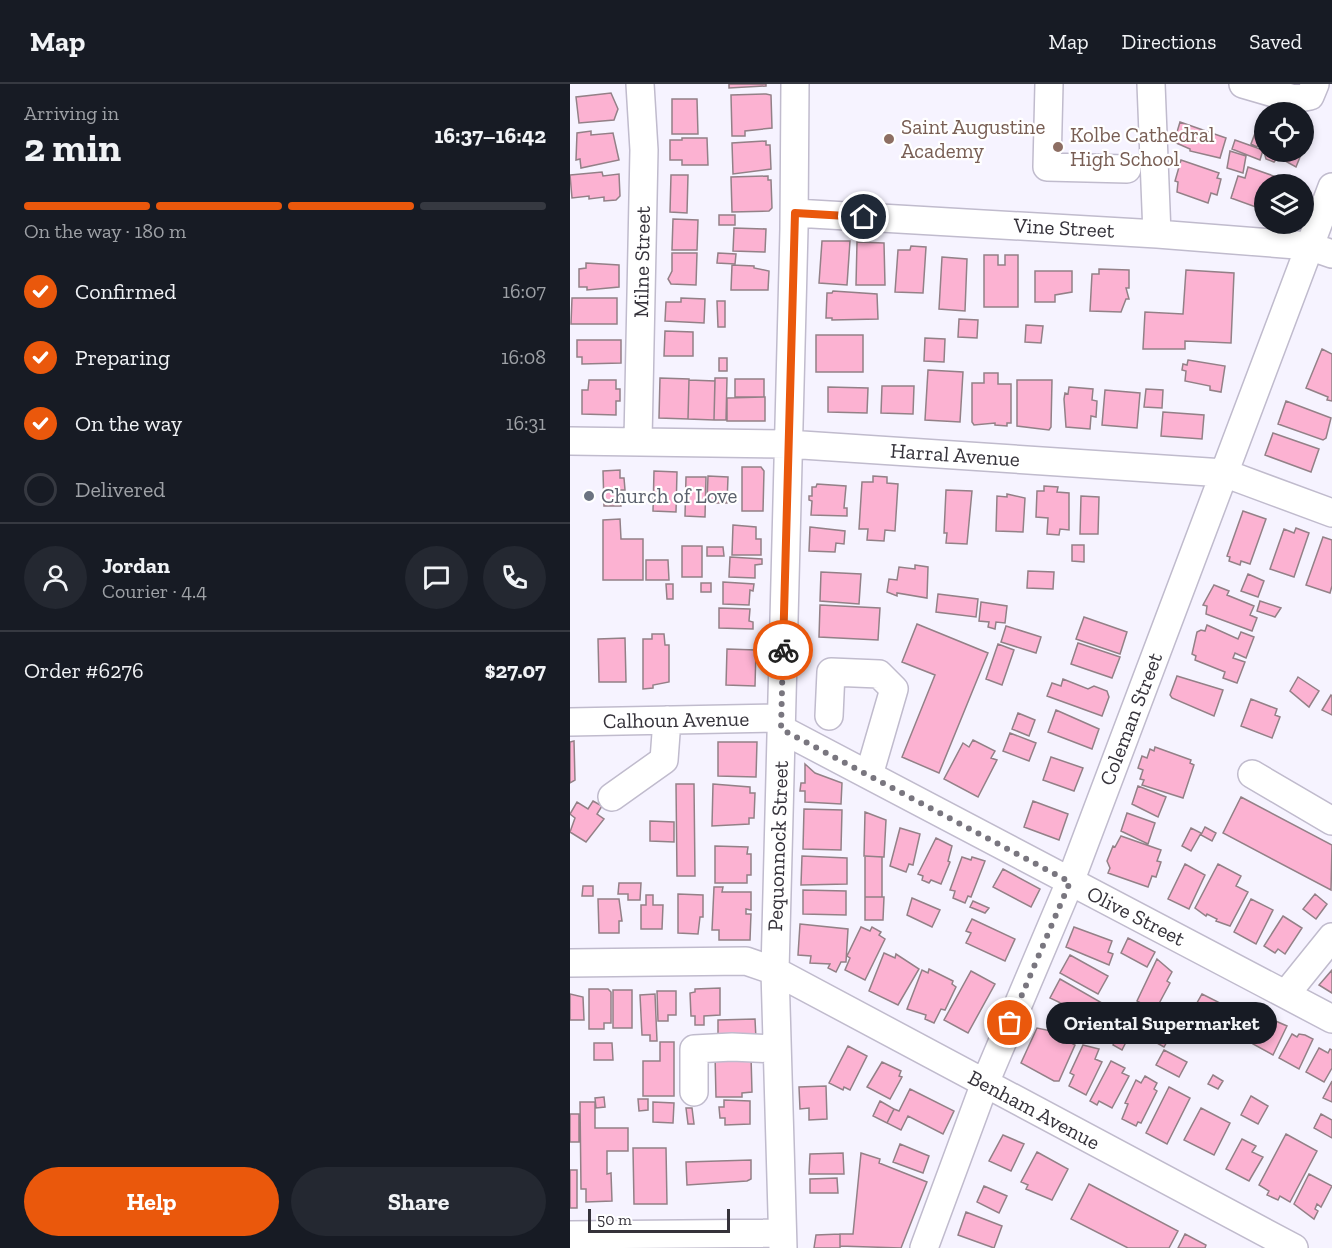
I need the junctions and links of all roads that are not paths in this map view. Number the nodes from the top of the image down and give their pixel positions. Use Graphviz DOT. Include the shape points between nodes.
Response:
graph roads {
  1 [pos="640,84"];
  2 [pos="795,84"];
  3 [pos="1048,84"];
  4 [pos="1151,84"];
  5 [pos="1243,84"];
  6 [pos="1315,84"];
  7 [pos="1127,169"];
  8 [pos="1332,187"];
  9 [pos="795,213"];
  10 [pos="1157,234"];
  11 [pos="1321,250"];
  12 [pos="638,440"];
  13 [pos="570,441"];
  14 [pos="788,444"];
  15 [pos="1224,473"];
  16 [pos="1332,513"];
  17 [pos="829,716"];
  18 [pos="667,720"];
  19 [pos="570,722"];
  20 [pos="781,724"];
  21 [pos="1252,774"];
  22 [pos="869,776"];
  23 [pos="612,797"];
  24 [pos="1332,821"];
  25 [pos="1070,882"];
  26 [pos="1332,937"];
  27 [pos="570,963"];
  28 [pos="774,970"];
  29 [pos="1286,994"];
  30 [pos="1332,1019"];
  31 [pos="777,1049"];
  32 [pos="985,1083"];
  33 [pos="694,1092"];
  34 [pos="570,1235"];
  35 [pos="782,1240"];
  36 [pos="924,1248"];
  37 [pos="1294,1248"];
  1 -- 12 [label="street, Milne Street" via="644,150"];
  2 -- 9 [label="street, Pequonnock Street"];
  3 -- 7 [label="street" via="1047,167"];
  4 -- 10 [label="street"];
  5 -- 6 [label="street" via="1294,99 1310,96"];
  8 -- 11 [label="street, Coleman Street"];
  9 -- 10 [label="street, Vine Street"];
  9 -- 14 [label="street, Pequonnock Street"];
  10 -- 11 [label="street, Vine Street"];
  11 -- 15 [label="street, Coleman Street"];
  12 -- 13 [label="street, Harral Avenue"];
  12 -- 14 [label="street, Harral Avenue"];
  14 -- 15 [label="street, Harral Avenue"];
  14 -- 20 [label="street, Pequonnock Street"];
  15 -- 16 [label="street, Harral Avenue"];
  15 -- 25 [label="street, Coleman Street"];
  17 -- 22 [label="street" via="831,672 879,674 894,689"];
  18 -- 19 [label="street, Calhoun Avenue"];
  18 -- 20 [label="street, Calhoun Avenue"];
  18 -- 23 [label="street" via="664,760"];
  20 -- 22 [label="street, Olive Street"];
  20 -- 28 [label="street, Pequonnock Street"];
  21 -- 24 [label="street"];
  22 -- 25 [label="street, Olive Street"];
  25 -- 29 [label="street, Olive Street"];
  25 -- 32 [label="street, Coleman Street"];
  26 -- 29 [label="street"];
  27 -- 28 [label="street, Benham Avenue" via="746,961"];
  28 -- 31 [label="street, Pequonnock Street"];
  28 -- 32 [label="street, Benham Avenue"];
  29 -- 30 [label="street, Olive Street"];
  31 -- 33 [label="street" via="694,1049"];
  31 -- 35 [label="street, Pequonnock Street"];
  32 -- 36 [label="street, Coleman Street"];
  32 -- 37 [label="street, Benham Avenue"];
  34 -- 35 [label="street"];
}
